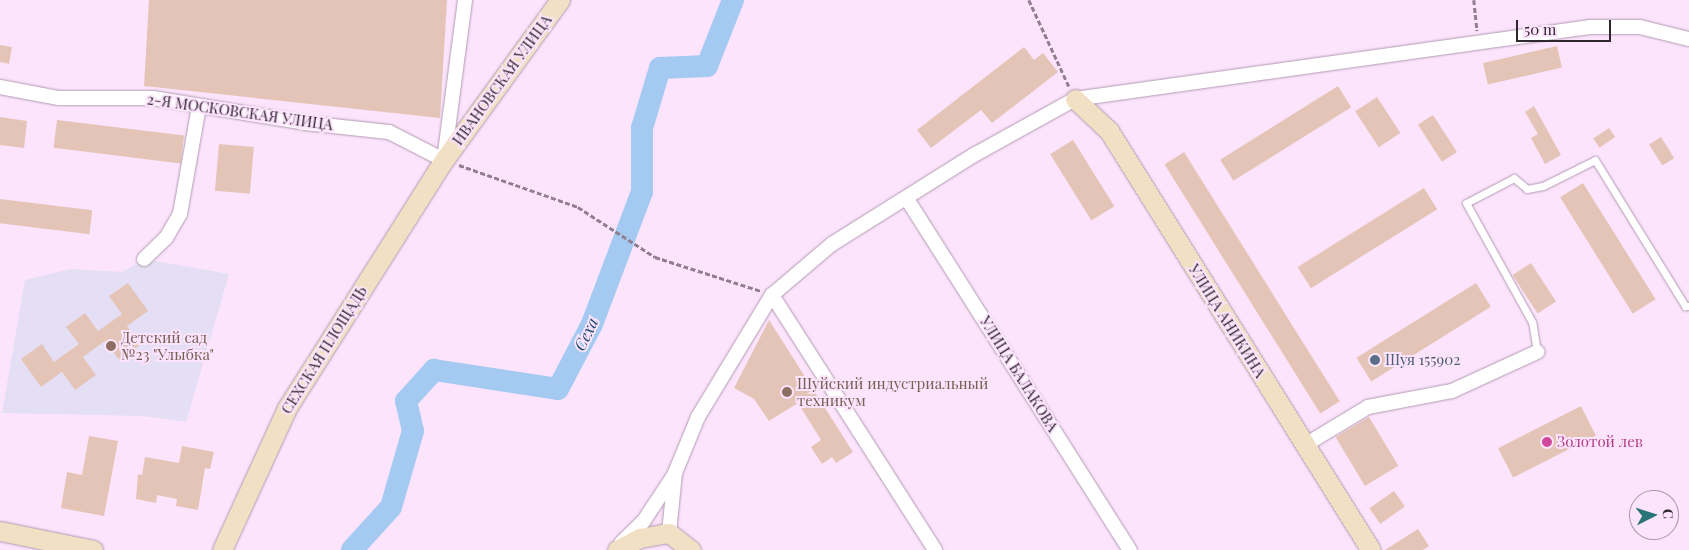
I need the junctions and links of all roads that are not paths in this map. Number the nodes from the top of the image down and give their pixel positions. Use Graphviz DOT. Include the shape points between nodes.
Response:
graph roads {
  1 [pos="465,0"];
  2 [pos="560,0"];
  3 [pos="1689,39"];
  4 [pos="0,87"];
  5 [pos="1075,99"];
  6 [pos="199,106"];
  7 [pos="444,160"];
  8 [pos="907,199"];
  9 [pos="144,259"];
  10 [pos="772,295"];
  11 [pos="1689,306"];
  12 [pos="1537,352"];
  13 [pos="1305,445"];
  14 [pos="676,473"];
  15 [pos="0,531"];
  16 [pos="669,533"];
  17 [pos="93,550"];
  18 [pos="222,550"];
  19 [pos="615,550"];
  20 [pos="691,550"];
  21 [pos="935,550"];
  22 [pos="1130,550"];
  23 [pos="1371,550"];
  1 -- 7 [label="street"];
  2 -- 7 [label="street, ИВАНОВСКАЯ УЛИЦА"];
  3 -- 5 [label="street" via="1640,27 1590,27"];
  4 -- 6 [label="street, 2-Я МОСКОВСКАЯ УЛИЦА" via="59,98 153,98"];
  5 -- 8 [label="street" via="974,156"];
  5 -- 13 [label="street, УЛИЦА АНИКИНА" via="1109,131"];
  6 -- 7 [label="street, 2-Я МОСКОВСКАЯ УЛИЦА" via="389,132"];
  6 -- 9 [label="street" via="180,214 166,238"];
  7 -- 18 [label="street, СЕХСКАЯ ПЛОЩАДЬ" via="287,408"];
  8 -- 10 [label="street" via="832,244"];
  8 -- 22 [label="street, УЛИЦА БАЛАКОВА"];
  10 -- 14 [label="street" via="698,417"];
  10 -- 21 [label="street"];
  11 -- 12 [label="lane" via="1685,306 1595,160 1543,186 1527,189 1514,178 1466,203 1532,322"];
  12 -- 13 [label="street" via="1452,392 1368,407"];
  13 -- 23 [label="street, УЛИЦА АНИКИНА"];
  14 -- 16 [label="street"];
  14 -- 19 [label="street" via="643,522"];
  15 -- 17 [label="street"];
  16 -- 19 [label="street" via="640,538"];
  16 -- 20 [label="street"];
}
